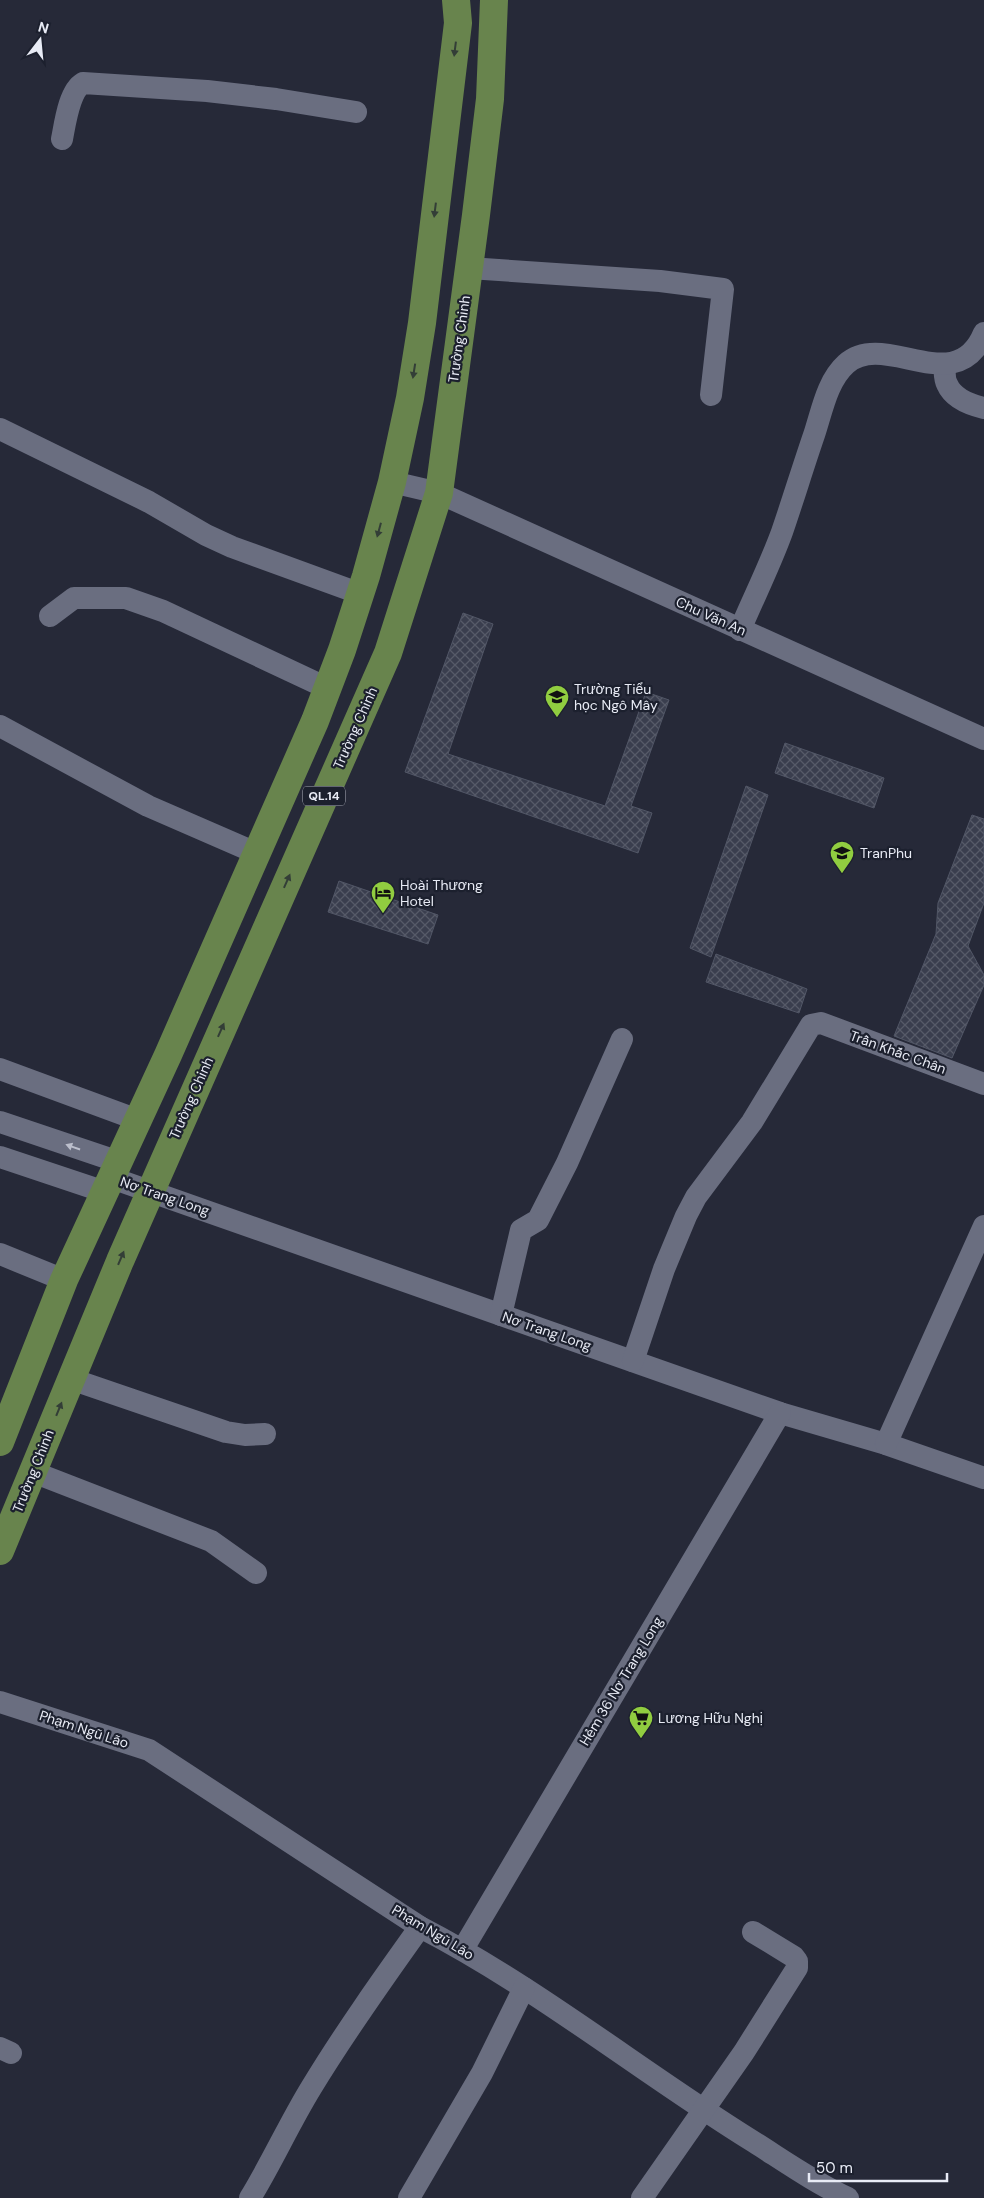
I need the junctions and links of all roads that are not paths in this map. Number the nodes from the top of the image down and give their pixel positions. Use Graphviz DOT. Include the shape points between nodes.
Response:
graph roads {
  1 [pos="456,0"];
  2 [pos="494,0"];
  3 [pos="356,112"];
  4 [pos="62,139"];
  5 [pos="469,268"];
  6 [pos="984,333"];
  7 [pos="944,364"];
  8 [pos="711,396"];
  9 [pos="984,408"];
  10 [pos="0,429"];
  11 [pos="392,482"];
  12 [pos="438,492"];
  13 [pos="360,594"];
  14 [pos="50,616"];
  15 [pos="740,630"];
  16 [pos="327,688"];
  17 [pos="0,726"];
  18 [pos="984,739"];
  19 [pos="256,853"];
  20 [pos="622,1039"];
  21 [pos="0,1069"];
  22 [pos="984,1084"];
  23 [pos="138,1120"];
  24 [pos="0,1122"];
  25 [pos="0,1158"];
  26 [pos="112,1177"];
  27 [pos="150,1191"];
  28 [pos="984,1226"];
  29 [pos="0,1254"];
  30 [pos="64,1280"];
  31 [pos="501,1315"];
  32 [pos="632,1361"];
  33 [pos="71,1379"];
  34 [pos="780,1414"];
  35 [pos="265,1434"];
  36 [pos="0,1442"];
  37 [pos="886,1444"];
  38 [pos="32,1472"];
  39 [pos="984,1478"];
  40 [pos="0,1551"];
  41 [pos="256,1573"];
  42 [pos="0,1702"];
  43 [pos="420,1927"];
  44 [pos="753,1932"];
  45 [pos="463,1949"];
  46 [pos="524,1988"];
  47 [pos="702,2110"];
  48 [pos="250,2198"];
  49 [pos="409,2198"];
  50 [pos="642,2198"];
  51 [pos="848,2198"];
  1 -- 11 [label="main road, QL.14, one-way" via="458,23 422,323"];
  2 -- 5 [label="main road, Trường Chinh / QL.14" via="490,99"];
  3 -- 4 [label="street" via="207,91 83,83 76,87"];
  5 -- 8 [label="street" via="660,280 723,289"];
  5 -- 12 [label="main road, Trường Chinh / QL.14"];
  6 -- 7 [label="street" via="967,358"];
  7 -- 9 [label="street" via="947,384 956,396"];
  7 -- 15 [label="street" via="866,355 848,363 840,371 825,398 782,533"];
  10 -- 13 [label="street" via="149,502 206,535"];
  11 -- 12 [label="street, Chu Văn An"];
  11 -- 13 [label="main road, QL.14, one-way"];
  12 -- 15 [label="street, Chu Văn An"];
  27 -- 12 [label="main road, Trường Chinh / QL.14, one-way" via="388,653"];
  13 -- 16 [label="main road, QL.14"];
  14 -- 16 [label="street" via="74,598 126,598 163,611"];
  15 -- 18 [label="street, Chu Văn An"];
  16 -- 19 [label="main road, QL.14"];
  17 -- 19 [label="street" via="148,806"];
  19 -- 23 [label="main road, QL.14"];
  20 -- 31 [label="street" via="538,1220 521,1230"];
  21 -- 23 [label="street"];
  22 -- 32 [label="street, Trần Khắc Chân" via="821,1023 811,1025 752,1122 696,1197 664,1269"];
  23 -- 26 [label="main road, QL.14"];
  26 -- 24 [label="street, one-way"];
  25 -- 26 [label="street"];
  26 -- 27 [label="street, Nơ Trang Long"];
  26 -- 30 [label="main road, QL.14"];
  27 -- 31 [label="street, Nơ Trang Long"];
  33 -- 27 [label="main road, Trường Chinh / QL.14, one-way"];
  28 -- 37 [label="street"];
  29 -- 30 [label="street"];
  30 -- 36 [label="main road, QL.14"];
  31 -- 32 [label="street, Nơ Trang Long"];
  32 -- 34 [label="street, Nơ Trang Long"];
  33 -- 35 [label="street" via="226,1432"];
  38 -- 33 [label="main road, Trường Chinh / QL.14, one-way"];
  34 -- 37 [label="street, Nơ Trang Long"];
  34 -- 45 [label="street, Hẻm 36 Nơ Trang Long"];
  37 -- 39 [label="street, Nơ Trang Long"];
  38 -- 40 [label="main road, Trường Chinh / QL.14"];
  38 -- 41 [label="street" via="211,1540"];
  42 -- 43 [label="street, Phạm Ngũ Lão" via="149,1750"];
  43 -- 45 [label="street, Phạm Ngũ Lão"];
  43 -- 48 [label="street" via="348,2027"];
  44 -- 47 [label="street" via="794,1957 797,1968 744,2052"];
  45 -- 46 [label="street, Phạm Ngũ Lão"];
  46 -- 47 [label="street, Phạm Ngũ Lão"];
  46 -- 49 [label="street" via="482,2073"];
  47 -- 50 [label="street"];
  47 -- 51 [label="street, Phạm Ngũ Lão"];
}
